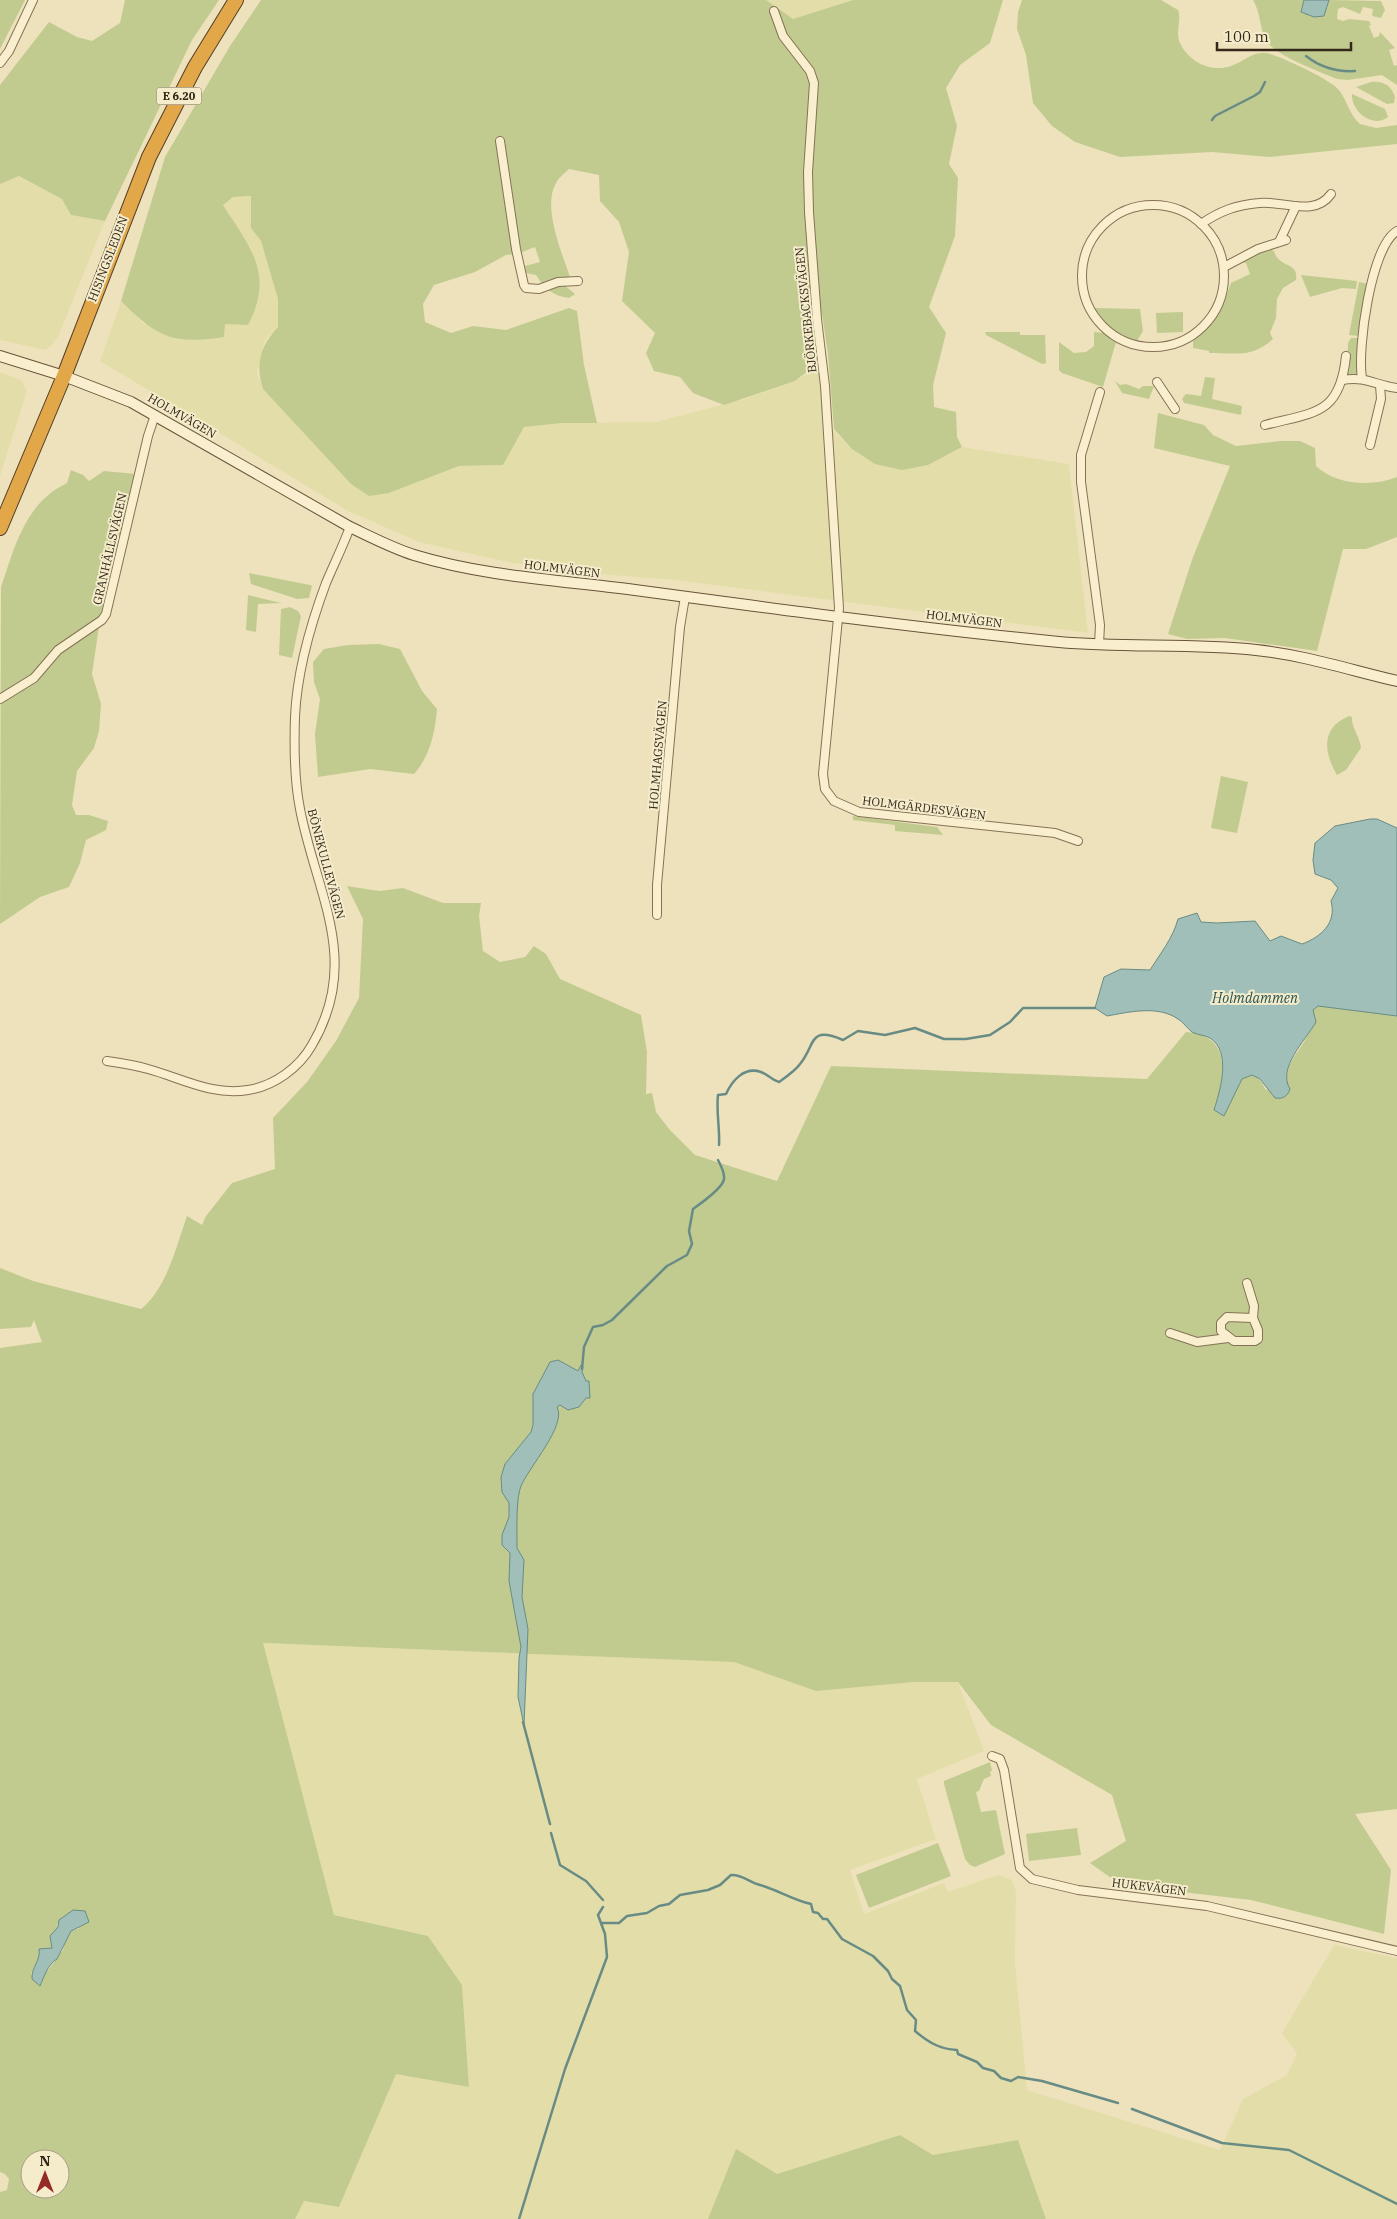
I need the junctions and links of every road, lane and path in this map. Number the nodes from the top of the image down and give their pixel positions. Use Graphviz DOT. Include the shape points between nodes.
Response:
graph roads {
  1 [pos="33,0"];
  2 [pos="236,0"];
  3 [pos="774,11"];
  4 [pos="0,63"];
  5 [pos="500,141"];
  6 [pos="1331,194"];
  7 [pos="1296,206"];
  8 [pos="1202,224"];
  9 [pos="1397,231"];
  10 [pos="1224,267"];
  11 [pos="578,281"];
  12 [pos="0,356"];
  13 [pos="1346,356"];
  14 [pos="64,376"];
  15 [pos="1362,378"];
  16 [pos="1342,380"];
  17 [pos="1157,382"];
  18 [pos="1380,386"];
  19 [pos="1397,388"];
  20 [pos="1100,392"];
  21 [pos="1175,409"];
  22 [pos="155,415"];
  23 [pos="1265,424"];
  24 [pos="1370,445"];
  25 [pos="350,527"];
  26 [pos="0,528"];
  27 [pos="685,597"];
  28 [pos="837,618"];
  29 [pos="1099,644"];
  30 [pos="1397,681"];
  31 [pos="0,698"];
  32 [pos="1078,842"];
  33 [pos="657,915"];
  34 [pos="107,1061"];
  35 [pos="1247,1283"];
  36 [pos="1253,1318"];
  37 [pos="1170,1333"];
  38 [pos="1228,1338"];
  39 [pos="992,1756"];
  40 [pos="1397,1951"];
  1 -- 4 [label="street"];
  2 -- 14 [label="highway, HISINGSLEDEN / E 6.20" via="195,67 149,157"];
  3 -- 28 [label="street, BJÖRKEBACKSVÄGEN" via="783,36 810,71 814,83 808,172 809,212 825,386 839,608"];
  5 -- 11 [label="street" via="524,285 534,289 558,282"];
  6 -- 7 [label="street" via="1318,205"];
  7 -- 8 [label="street" via="1267,202 1235,206"];
  7 -- 10 [label="street" via="1283,241 1258,249"];
  8 -- 10 [label="street" via="1218,246"];
  8 -- 10 [label="street" via="1183,212 1162,205 1140,206 1110,219 1095,234 1084,259 1082,286 1088,307 1101,325 1126,342 1152,348 1175,344 1202,328 1216,310 1223,289"];
  9 -- 15 [label="street" via="1382,249 1371,283 1362,337"];
  12 -- 14 [label="street, HOLMVÄGEN"];
  13 -- 16 [label="street"];
  14 -- 22 [label="street, HOLMVÄGEN"];
  14 -- 26 [label="highway, HISINGSLEDEN / E 6.20"];
  15 -- 16 [label="street"];
  15 -- 18 [label="street"];
  16 -- 23 [label="street" via="1334,399 1320,409"];
  17 -- 21 [label="street"];
  18 -- 19 [label="street"];
  18 -- 24 [label="street" via="1381,399"];
  20 -- 29 [label="street" via="1081,455 1081,482 1100,625"];
  22 -- 25 [label="street, HOLMVÄGEN"];
  22 -- 31 [label="street, GRANHÄLLSVÄGEN" via="106,614 58,650 34,678"];
  25 -- 27 [label="street, HOLMVÄGEN" via="412,554 458,566"];
  25 -- 34 [label="street, BÖNEKULLEVÄGEN" via="310,630 295,714 299,806 334,943 333,982 318,1036 304,1058 284,1075 262,1087 243,1091 211,1090 150,1069"];
  27 -- 28 [label="street, HOLMVÄGEN"];
  27 -- 33 [label="street, HOLMHAGSVÄGEN" via="657,885"];
  28 -- 29 [label="street, HOLMVÄGEN"];
  28 -- 32 [label="street, HOLMGÄRDESVÄGEN" via="823,774 825,789 834,801 870,814 1055,833"];
  29 -- 30 [label="street, HOLMVÄGEN" via="1255,650"];
  35 -- 36 [label="street" via="1254,1306"];
  36 -- 38 [label="street" via="1227,1317 1221,1323 1221,1331"];
  36 -- 38 [label="street" via="1259,1334 1255,1341"];
  37 -- 38 [label="street" via="1197,1342"];
  39 -- 40 [label="street, HUKEVÄGEN" via="1000,1759 1004,1770 1020,1868 1032,1879 1078,1890 1207,1906"];
}
